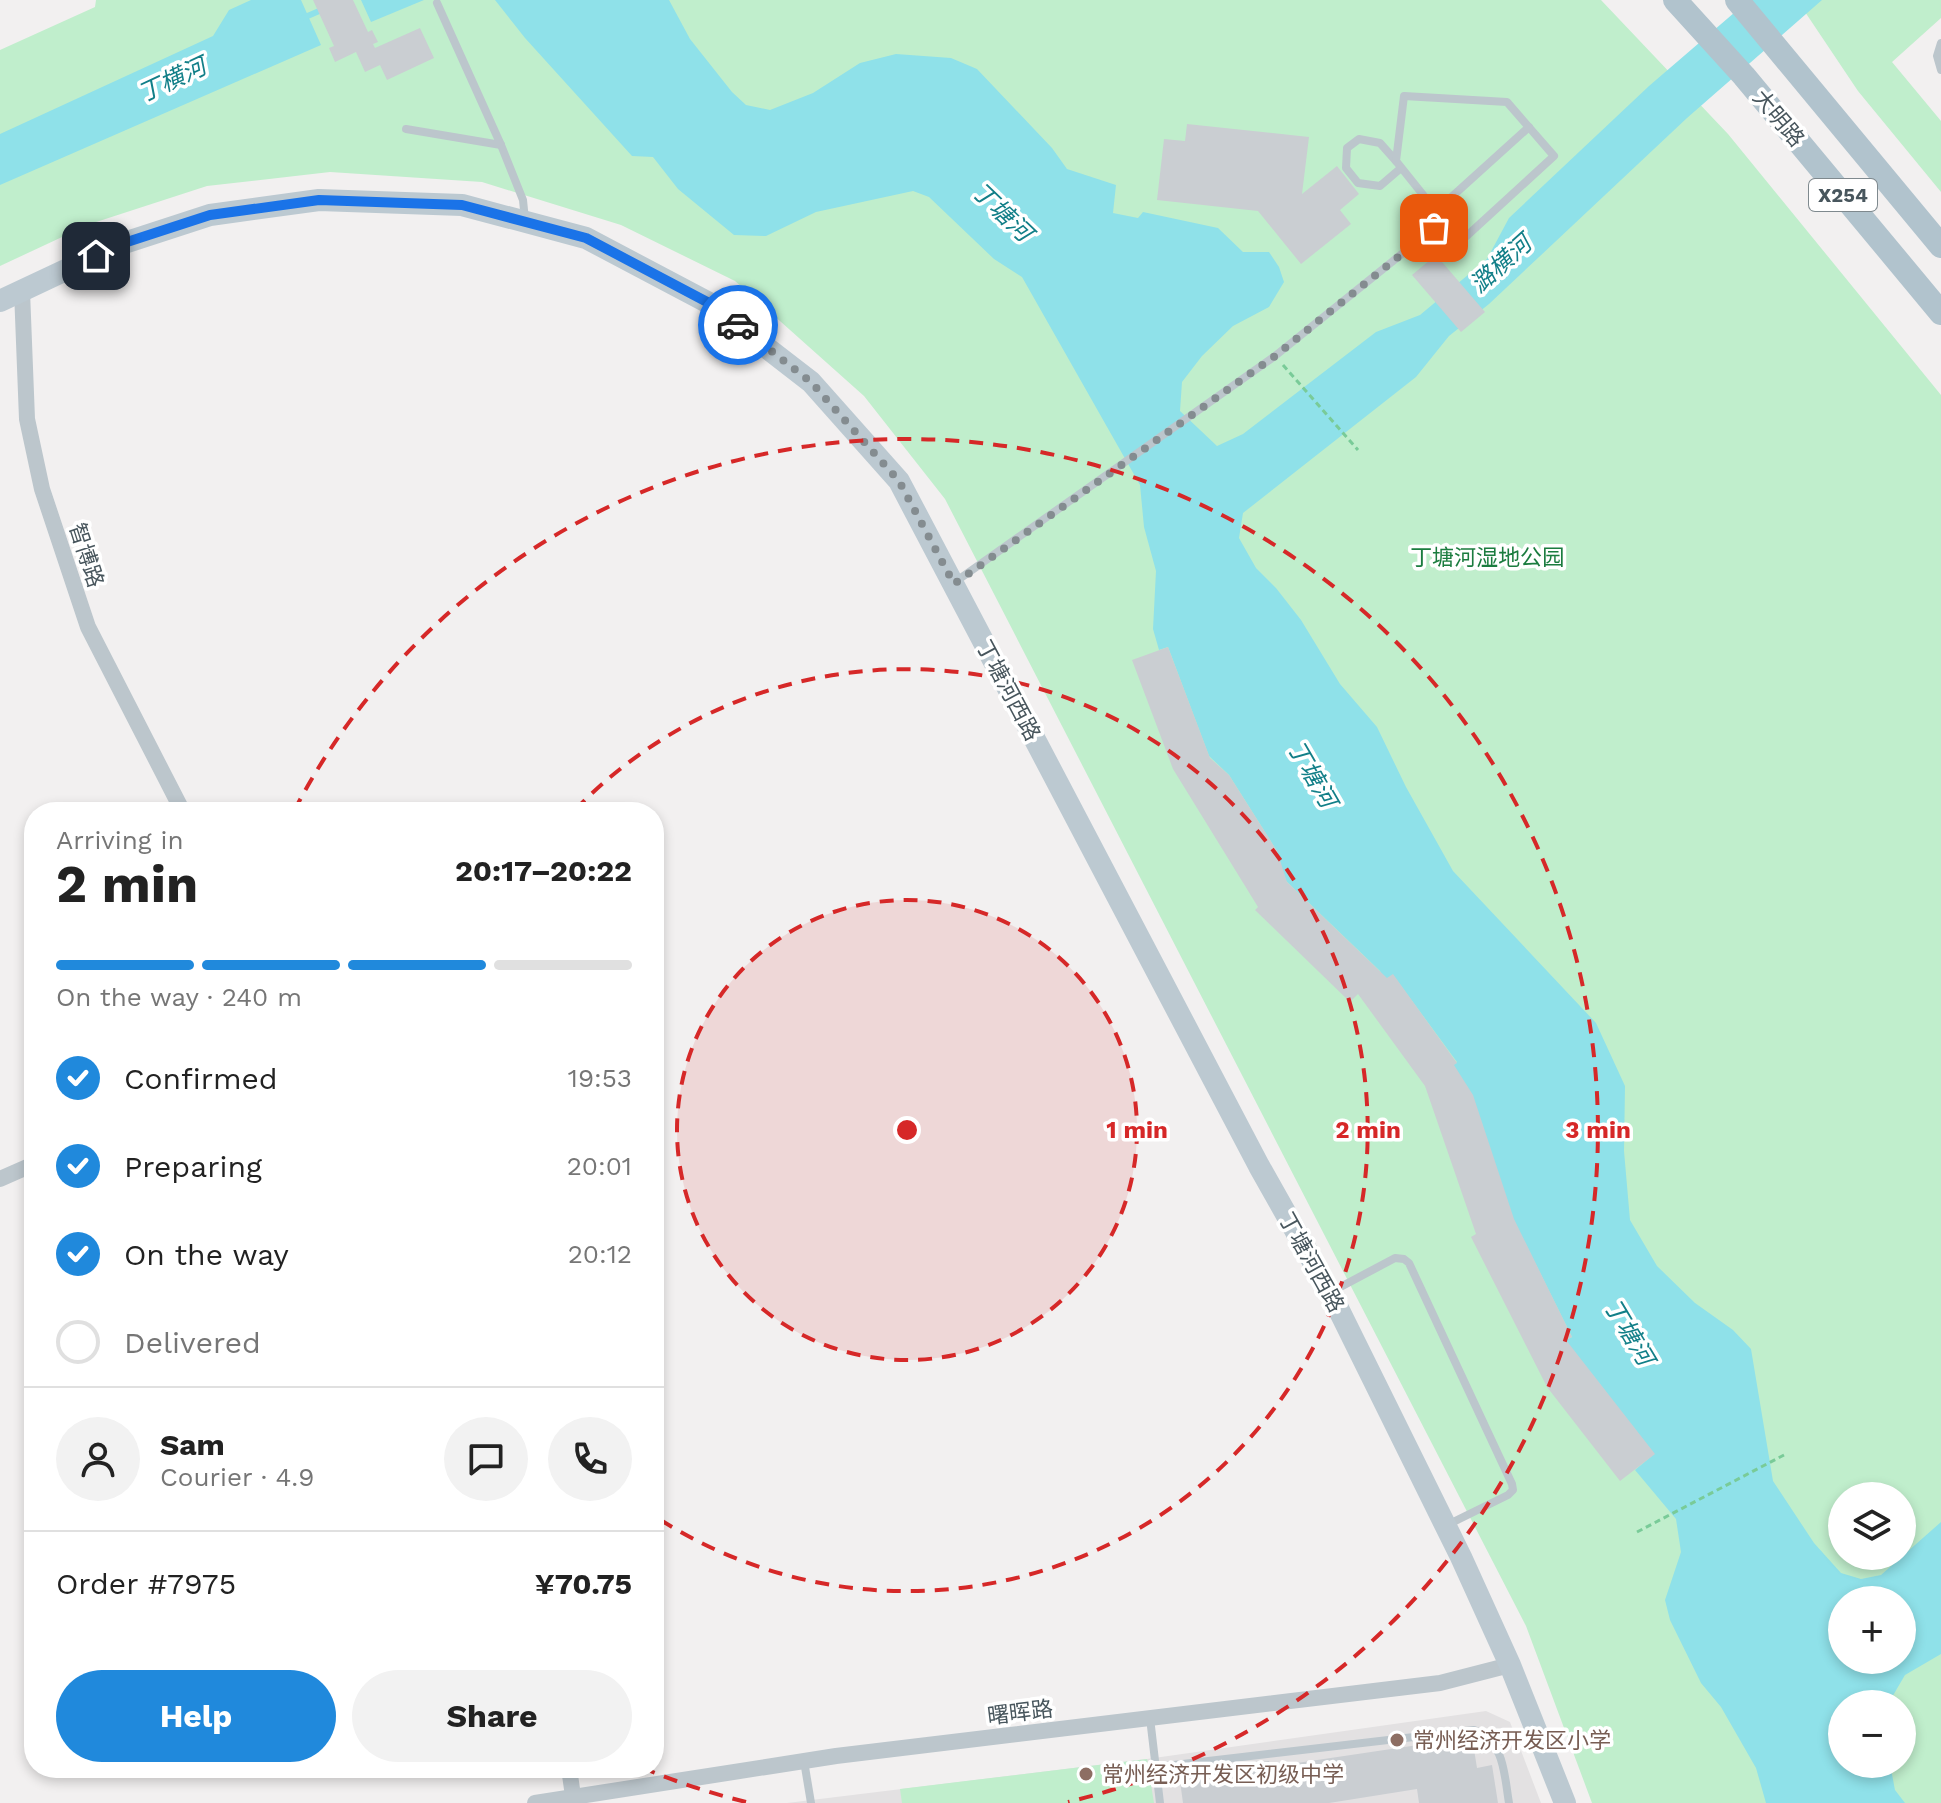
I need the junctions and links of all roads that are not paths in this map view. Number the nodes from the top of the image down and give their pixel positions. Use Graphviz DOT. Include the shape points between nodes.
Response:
graph roads {
  1 [pos="1675,0"];
  2 [pos="1738,1"];
  3 [pos="437,3"];
  4 [pos="1941,43"];
  5 [pos="1941,70"];
  6 [pos="1529,127"];
  7 [pos="406,129"];
  8 [pos="501,145"];
  9 [pos="1398,165"];
  10 [pos="1436,211"];
  11 [pos="525,222"];
  12 [pos="1941,246"];
  13 [pos="1447,254"];
  14 [pos="22,291"];
  15 [pos="0,301"];
  16 [pos="1941,313"];
  17 [pos="954,584"];
  18 [pos="178,802"];
  19 [pos="24,1168"];
  20 [pos="0,1179"];
  21 [pos="1330,1292"];
  22 [pos="1445,1526"];
  23 [pos="1510,1665"];
  24 [pos="1150,1718"];
  25 [pos="804,1761"];
  26 [pos="1157,1767"];
  27 [pos="570,1778"];
  28 [pos="573,1800"];
  29 [pos="535,1803"];
  30 [pos="811,1803"];
  31 [pos="1160,1803"];
  32 [pos="1509,1803"];
  33 [pos="1565,1803"];
  1 -- 16 [label="main road, 大明路 / X254"];
  2 -- 12 [label="main road, 大明路 / X254"];
  3 -- 8 [label="lane"];
  4 -- 5 [label="lane"];
  6 -- 9 [label="lane" via="1507,102 1404,96"];
  6 -- 10 [label="lane"];
  6 -- 13 [label="lane" via="1554,156"];
  7 -- 8 [label="lane"];
  8 -- 11 [label="lane" via="523,200"];
  9 -- 9 [label="lane" via="1380,143 1359,139 1347,148 1346,168 1358,183 1380,186"];
  9 -- 10 [label="lane"];
  10 -- 17 [label="lane" via="1434,228 1275,356"];
  11 -- 14 [label="street, 丁塘河西路" via="462,205 319,200 210,215 121,244"];
  11 -- 17 [label="street, 丁塘河西路" via="586,238 709,303 811,382 899,481"];
  14 -- 15 [label="street, 丁塘河西路"];
  14 -- 18 [label="street, 智博路" via="27,419 42,489 88,627"];
  17 -- 21 [label="street, 丁塘河西路"];
  19 -- 20 [label="street"];
  21 -- 22 [label="street, 丁塘河西路"];
  21 -- 22 [label="lane" via="1395,1258 1409,1263 1513,1490"];
  22 -- 23 [label="street, 丁塘河西路"];
  23 -- 24 [label="street, 曙晖路" via="1440,1683"];
  23 -- 33 [label="street, 丁塘河西路"];
  24 -- 25 [label="street, 曙晖路"];
  24 -- 26 [label="lane"];
  25 -- 28 [label="street, 曙晖路"];
  25 -- 30 [label="lane"];
  26 -- 31 [label="lane"];
  26 -- 32 [label="lane" via="1474,1730 1487,1735 1498,1750"];
  27 -- 28 [label="street"];
  28 -- 29 [label="street, 曙晖路"];
}
